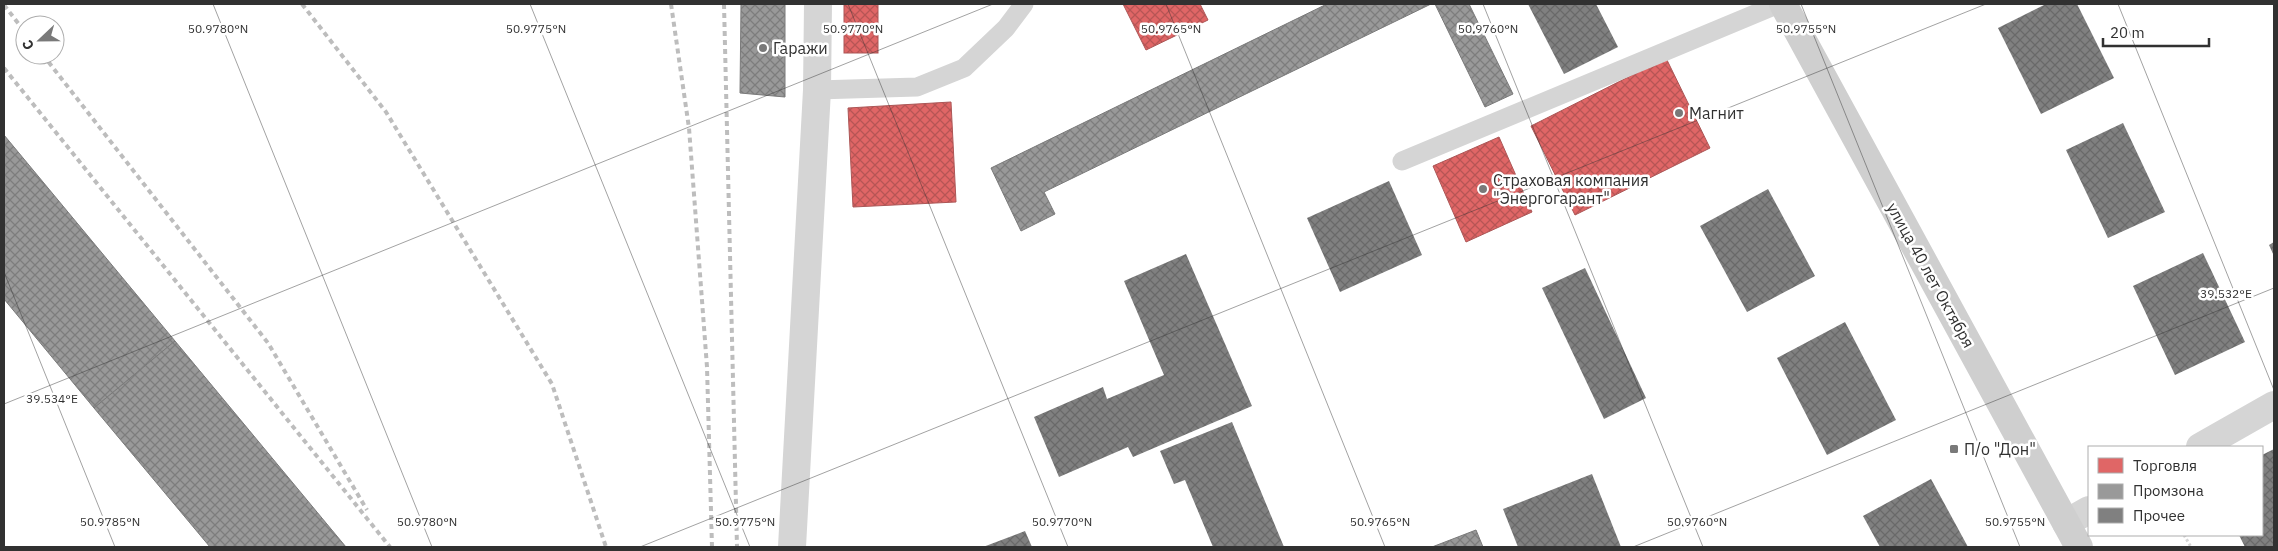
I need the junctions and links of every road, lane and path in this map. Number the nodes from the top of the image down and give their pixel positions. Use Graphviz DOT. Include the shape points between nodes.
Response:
graph roads {
  1 [pos="818,4"];
  2 [pos="1024,4"];
  3 [pos="1781,4"];
  4 [pos="817,90"];
  5 [pos="1402,161"];
  6 [pos="2274,405"];
  7 [pos="2202,446"];
  8 [pos="2078,516"];
  9 [pos="2185,536"];
  10 [pos="792,547"];
  11 [pos="2079,547"];
  12 [pos="2191,547"];
  1 -- 4 [label="street"];
  2 -- 4 [label="lane" via="1006,28 964,68 917,87"];
  3 -- 5 [label="lane"];
  3 -- 8 [label="main road, улица 40 лет Октября"];
  4 -- 10 [label="street"];
  6 -- 7 [label="street"];
  8 -- 11 [label="main road, улица 40 лет Октября"];
  9 -- 12 [label="path"];
}
